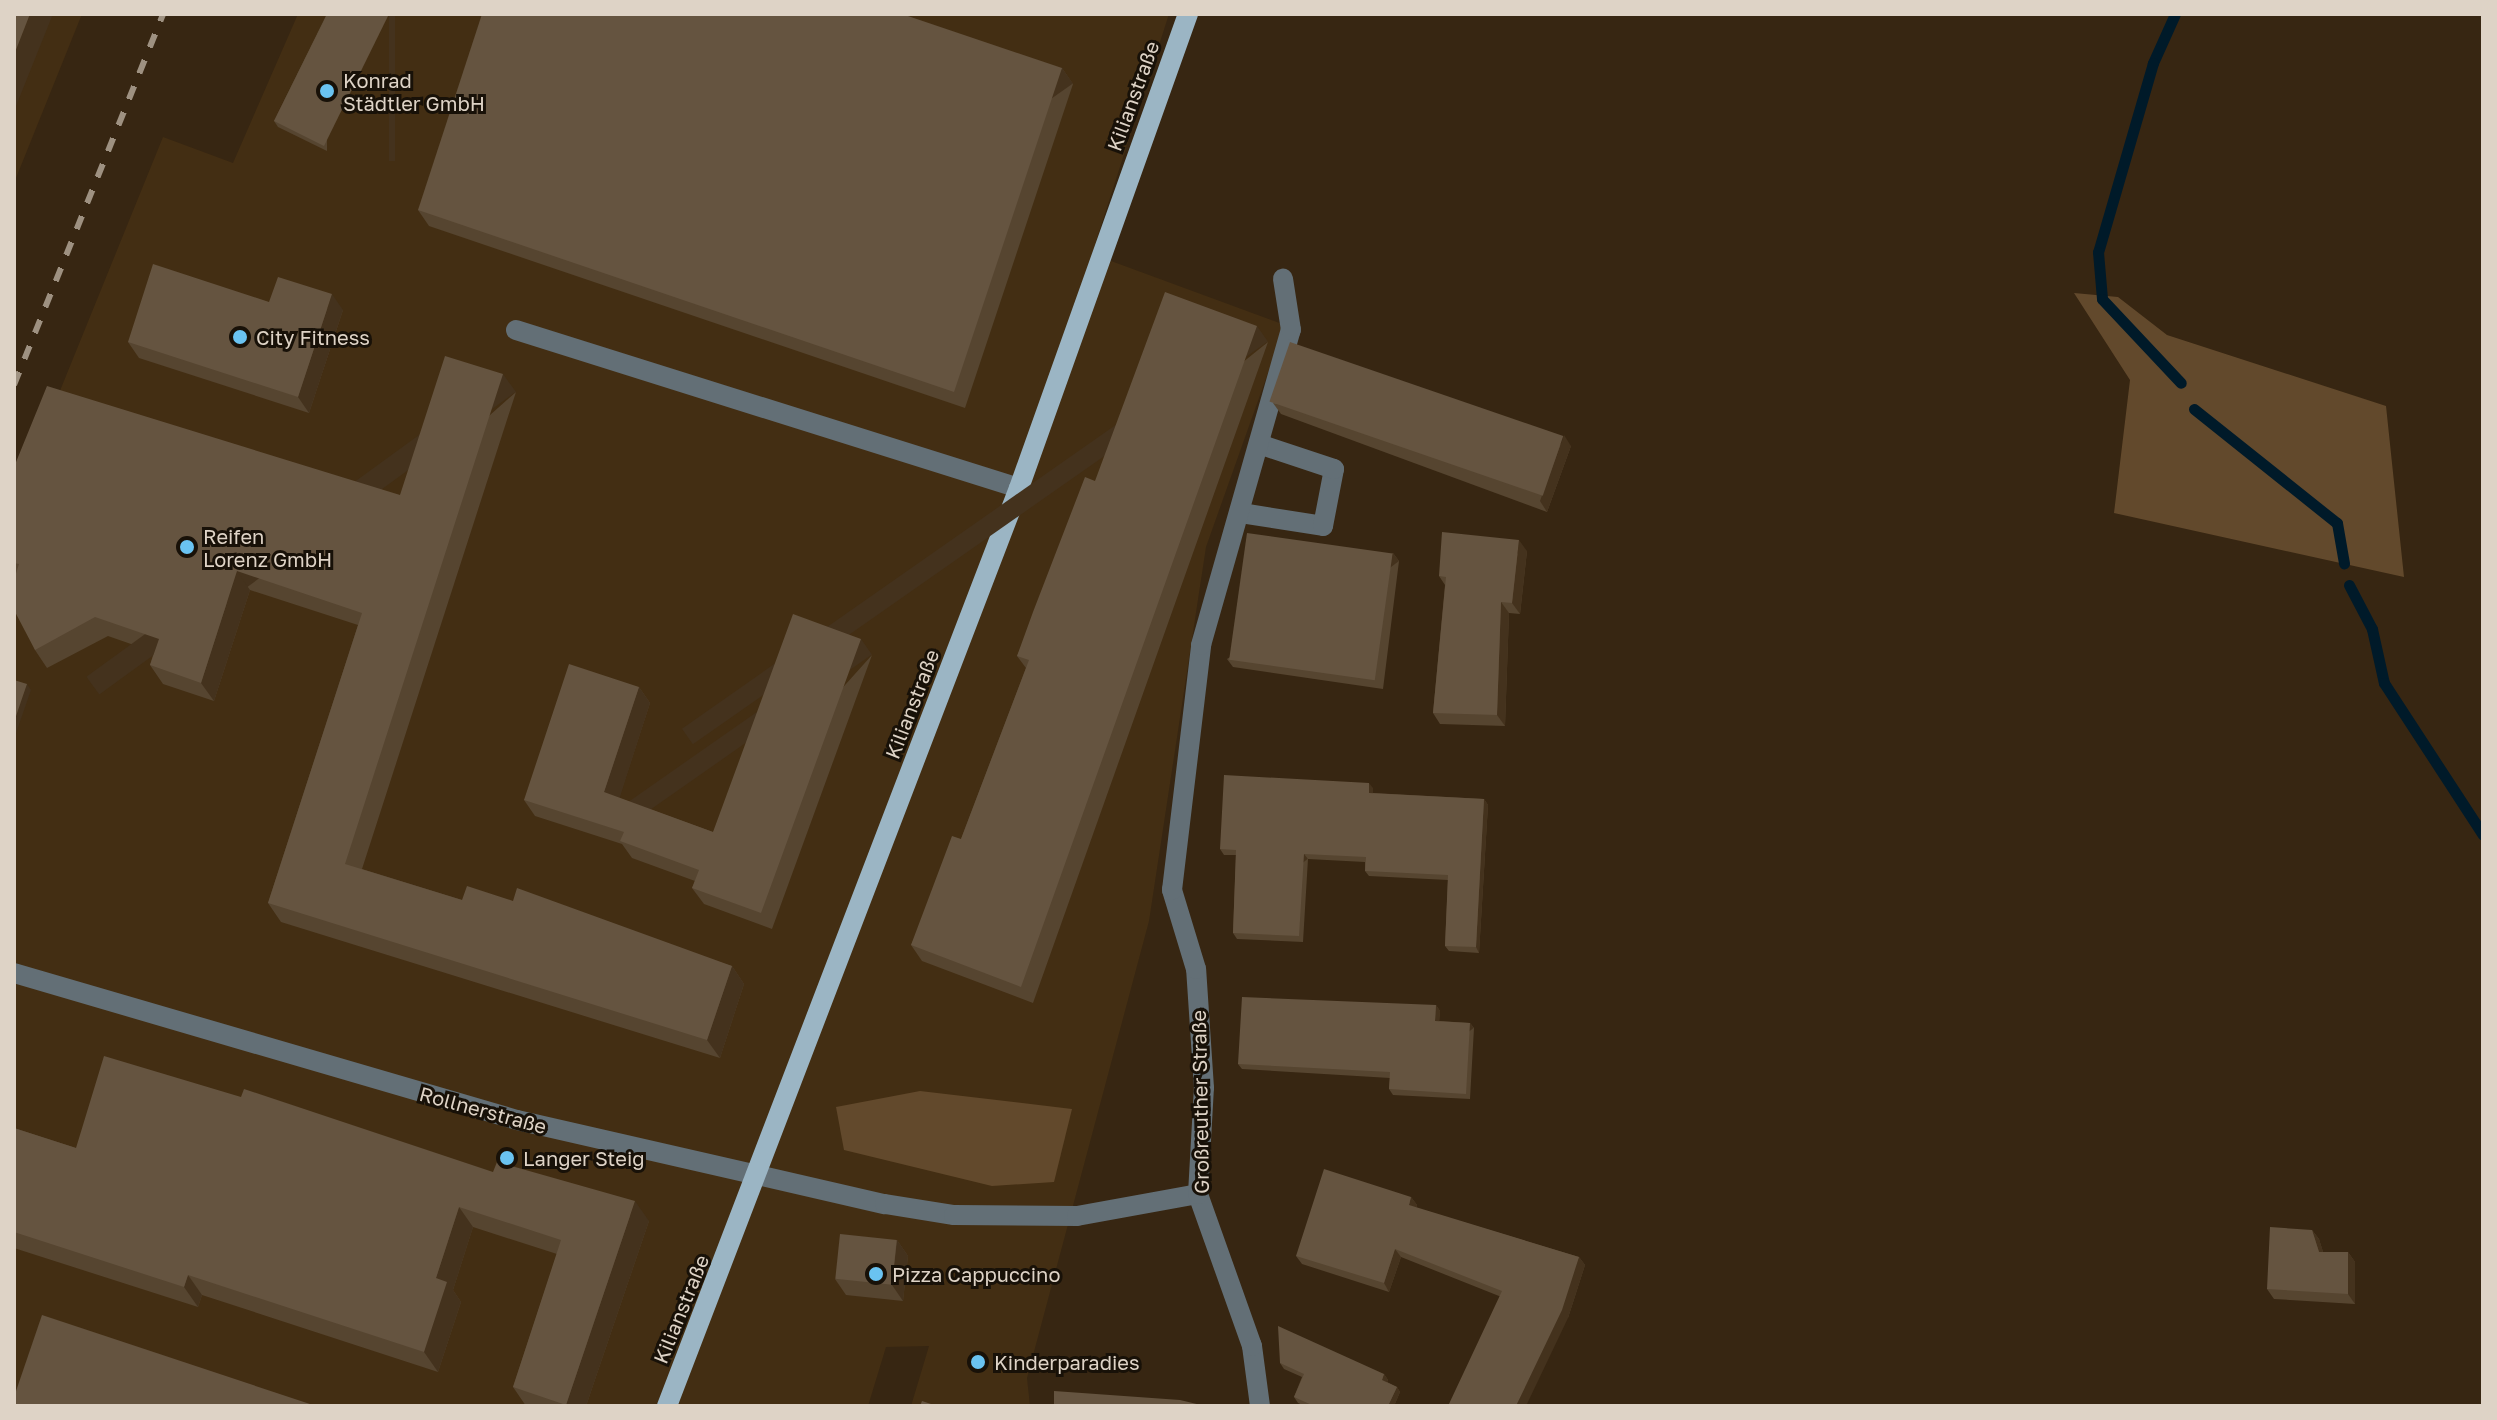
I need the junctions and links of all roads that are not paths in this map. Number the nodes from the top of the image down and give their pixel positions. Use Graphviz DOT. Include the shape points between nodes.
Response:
graph roads {
  1 [pos="1188,14"];
  2 [pos="1283,279"];
  3 [pos="516,330"];
  4 [pos="1259,444"];
  5 [pos="1019,488"];
  6 [pos="1241,513"];
  7 [pos="14,973"];
  8 [pos="759,1179"];
  9 [pos="1198,1194"];
  10 [pos="667,1406"];
  11 [pos="1260,1406"];
  1 -- 5 [label="main road, Kilianstraße"];
  2 -- 4 [label="street, Großreuther Straße" via="1291,330"];
  3 -- 5 [label="street"];
  4 -- 6 [label="street, Großreuther Straße"];
  4 -- 6 [label="street" via="1334,469 1323,526"];
  5 -- 8 [label="main road, Kilianstraße"];
  6 -- 9 [label="street, Großreuther Straße" via="1201,645 1172,890 1196,969 1204,1088"];
  7 -- 8 [label="street, Rollnerstraße" via="517,1120"];
  8 -- 9 [label="street, Rollnerstraße" via="954,1215 1077,1216"];
  8 -- 10 [label="main road, Kilianstraße"];
  9 -- 11 [label="street, Großreuther Straße" via="1248,1332"];
}
